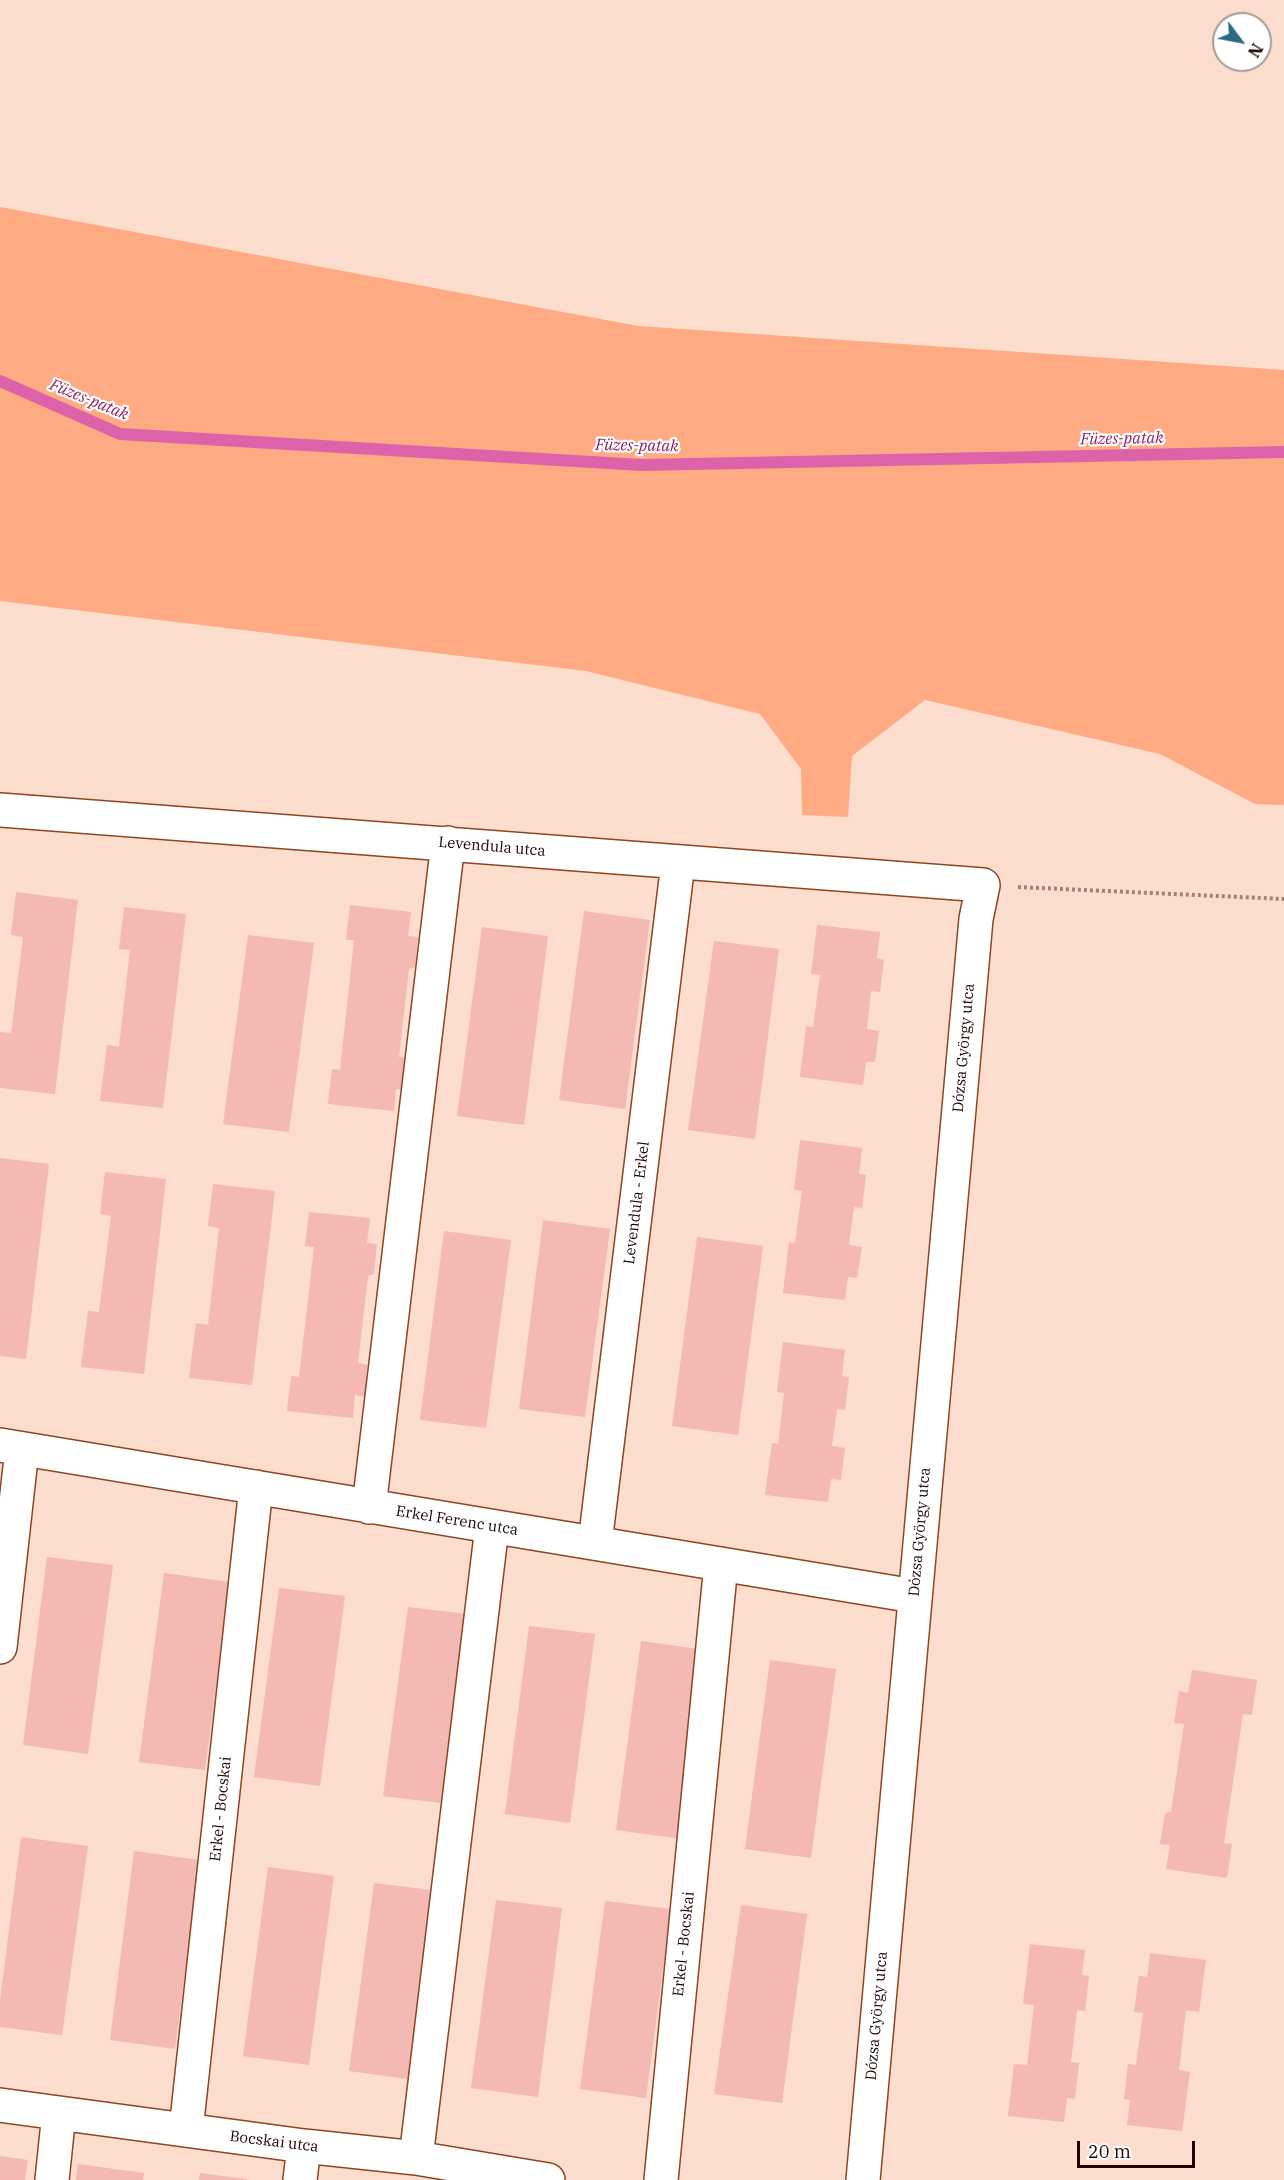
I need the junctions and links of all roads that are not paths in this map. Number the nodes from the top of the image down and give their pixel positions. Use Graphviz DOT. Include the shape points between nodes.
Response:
graph roads {
  1 [pos="0,810"];
  2 [pos="448,843"];
  3 [pos="678,863"];
  4 [pos="983,885"];
  5 [pos="11,1447"];
  6 [pos="256,1487"];
  7 [pos="369,1507"];
  8 [pos="492,1527"];
  9 [pos="595,1543"];
  10 [pos="721,1564"];
  11 [pos="914,1596"];
  12 [pos="0,1647"];
  13 [pos="0,2105"];
  14 [pos="59,2113"];
  15 [pos="186,2130"];
  16 [pos="304,2146"];
  17 [pos="416,2158"];
  18 [pos="538,2179"];
  19 [pos="52,2180"];
  20 [pos="300,2180"];
  21 [pos="661,2180"];
  22 [pos="863,2180"];
  1 -- 2 [label="street, Levendula utca"];
  2 -- 3 [label="street, Levendula utca"];
  2 -- 7 [label="street"];
  3 -- 4 [label="street, Levendula utca"];
  3 -- 9 [label="street, Levendula - Erkel"];
  4 -- 11 [label="street, Dózsa György utca" via="976,919"];
  5 -- 6 [label="street, Erkel Ferenc utca"];
  5 -- 12 [label="street"];
  6 -- 7 [label="street, Erkel Ferenc utca"];
  6 -- 15 [label="street, Erkel - Bocskai"];
  7 -- 8 [label="street, Erkel Ferenc utca"];
  8 -- 9 [label="street, Erkel Ferenc utca"];
  8 -- 17 [label="street"];
  9 -- 10 [label="street, Erkel Ferenc utca"];
  10 -- 11 [label="street, Erkel Ferenc utca"];
  10 -- 21 [label="street, Erkel - Bocskai"];
  11 -- 22 [label="street, Dózsa György utca"];
  13 -- 14 [label="street, Bocskai utca"];
  14 -- 15 [label="street, Bocskai utca"];
  14 -- 19 [label="street"];
  15 -- 16 [label="street, Bocskai utca"];
  16 -- 17 [label="street, Bocskai utca"];
  16 -- 20 [label="street"];
  17 -- 18 [label="street, Bocskai utca"];
}
